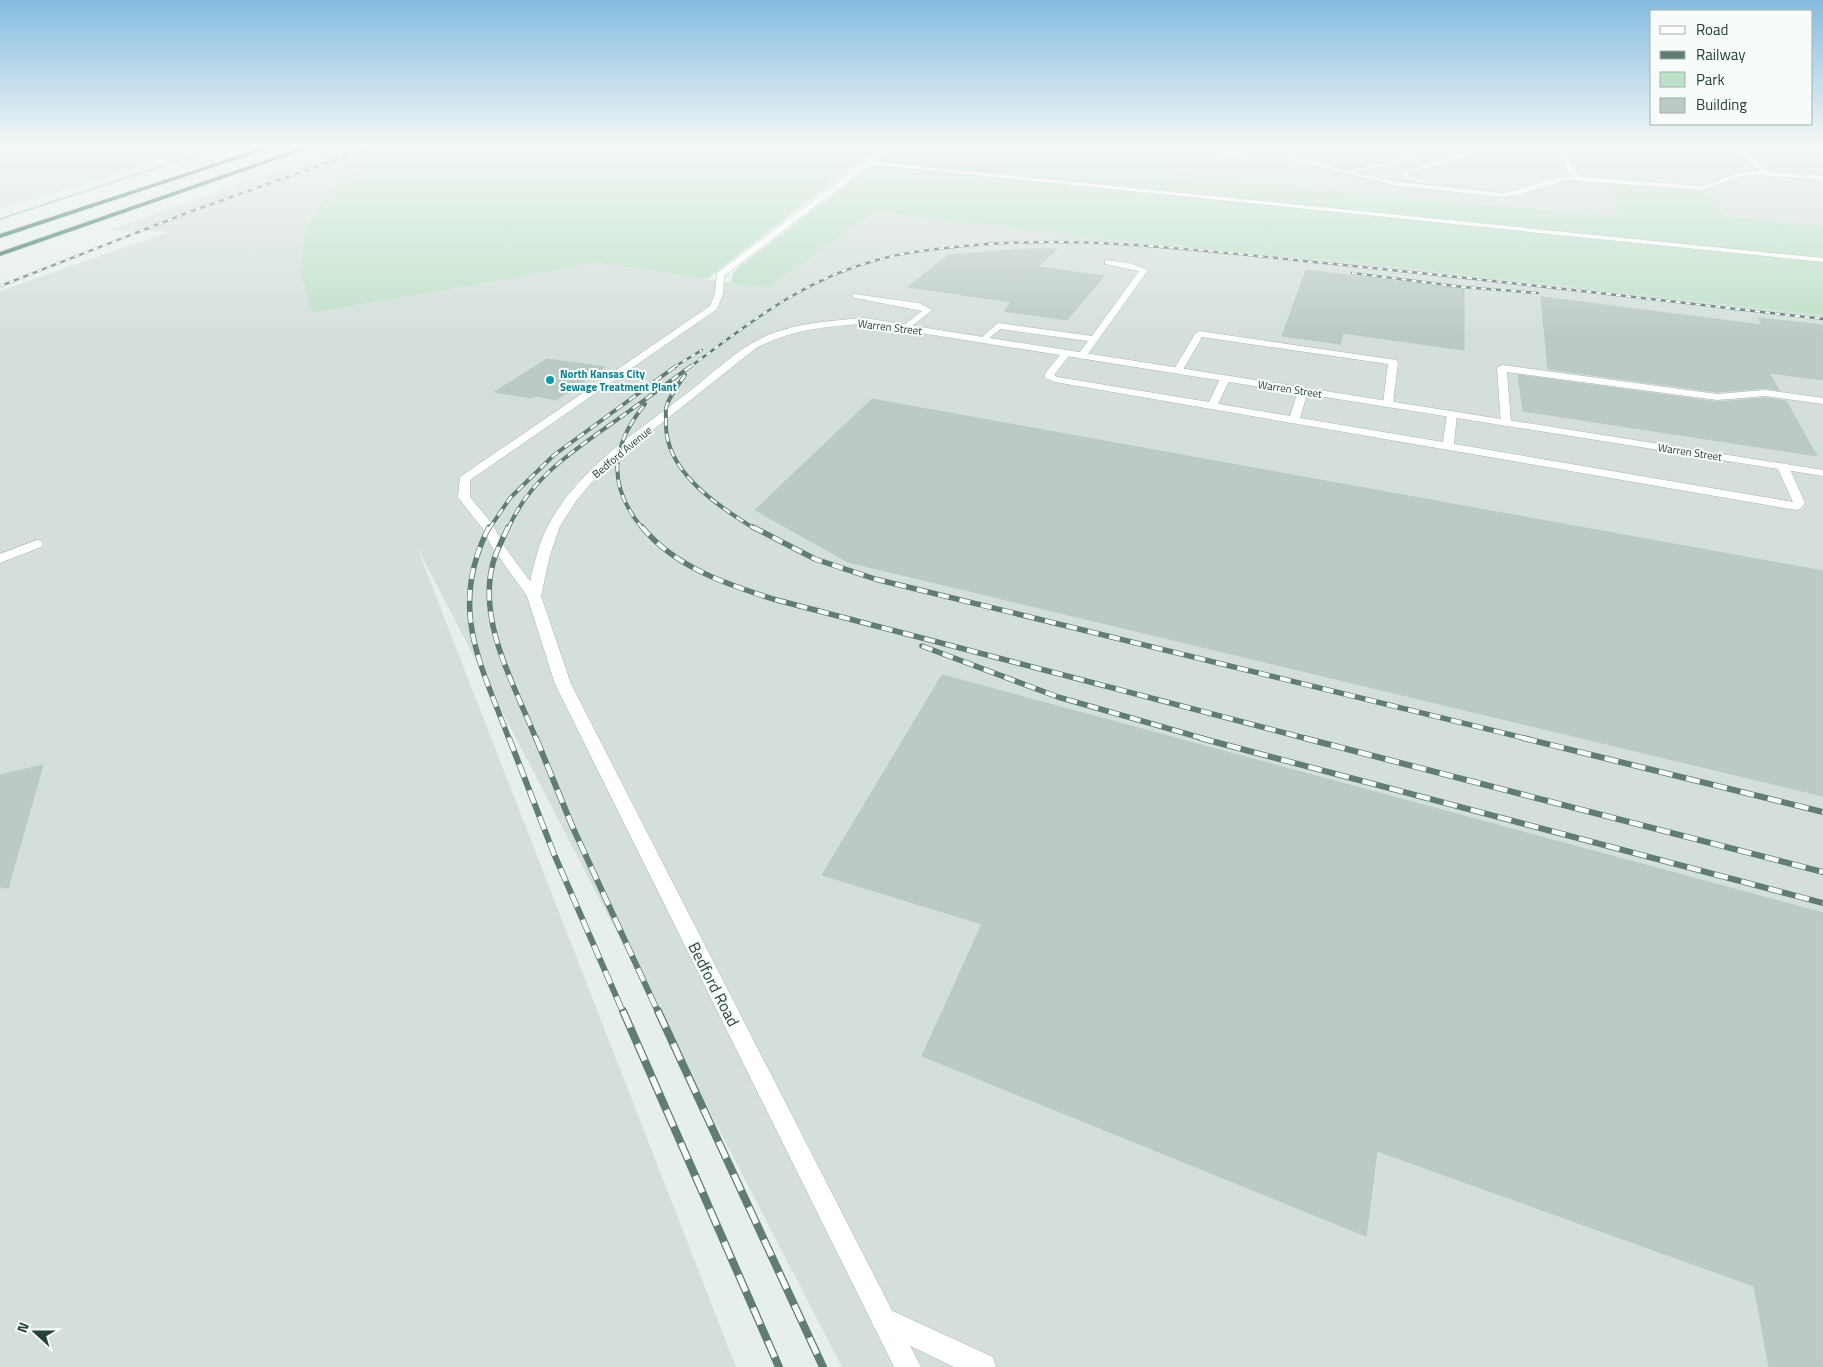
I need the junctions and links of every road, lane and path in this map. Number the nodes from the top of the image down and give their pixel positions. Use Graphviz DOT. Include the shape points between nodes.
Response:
graph roads {
  1 [pos="80,210"];
  2 [pos="128,210"];
  3 [pos="806,210"];
  4 [pos="1329,210"];
  5 [pos="0,236"];
  6 [pos="0,254"];
  7 [pos="1823,260"];
  8 [pos="1108,262"];
  9 [pos="856,296"];
  10 [pos="906,328"];
  11 [pos="1094,339"];
  12 [pos="983,340"];
  13 [pos="758,343"];
  14 [pos="1066,353"];
  15 [pos="1082,356"];
  16 [pos="1178,371"];
  17 [pos="1225,379"];
  18 [pos="1303,391"];
  19 [pos="1823,401"];
  20 [pos="1388,404"];
  21 [pos="1212,406"];
  22 [pos="1452,414"];
  23 [pos="1294,420"];
  24 [pos="1506,423"];
  25 [pos="1448,446"];
  26 [pos="1783,467"];
  27 [pos="1823,473"];
  28 [pos="37,544"];
  29 [pos="0,559"];
  30 [pos="534,596"];
  31 [pos="884,1320"];
  32 [pos="908,1367"];
  33 [pos="983,1367"];
  1 -- 5 [label="highway"];
  2 -- 6 [label="highway"];
  3 -- 30 [label="street" via="720,275 719,294 714,307 464,479 464,497 489,528 498,547"];
  4 -- 7 [label="street"];
  8 -- 11 [label="street" via="1144,270"];
  9 -- 10 [label="street" via="928,310"];
  10 -- 12 [label="street, Warren Street"];
  10 -- 13 [label="street, Warren Street" via="864,322 836,323 794,330"];
  11 -- 12 [label="street" via="998,326"];
  11 -- 15 [label="street"];
  12 -- 14 [label="street, Warren Street"];
  13 -- 30 [label="street, Bedford Avenue" via="617,453 578,489 558,519 544,552"];
  14 -- 15 [label="street, Warren Street"];
  14 -- 21 [label="street" via="1048,376"];
  15 -- 16 [label="street, Warren Street"];
  16 -- 17 [label="street, Warren Street"];
  16 -- 20 [label="street" via="1199,334 1393,362"];
  17 -- 18 [label="street, Warren Street"];
  17 -- 21 [label="street"];
  18 -- 20 [label="street, Warren Street"];
  18 -- 23 [label="street"];
  19 -- 24 [label="street" via="1765,393 1717,397 1502,368"];
  20 -- 22 [label="street, Warren Street"];
  21 -- 23 [label="street"];
  22 -- 24 [label="street, Warren Street"];
  22 -- 25 [label="street"];
  23 -- 25 [label="street"];
  24 -- 26 [label="street, Warren Street"];
  25 -- 26 [label="street" via="1796,506 1799,503"];
  26 -- 27 [label="street, Warren Street"];
  28 -- 29 [label="street"];
  30 -- 31 [label="street, Bedford Road" via="563,684"];
  31 -- 32 [label="street, Bedford Road"];
  31 -- 33 [label="street"];
}
